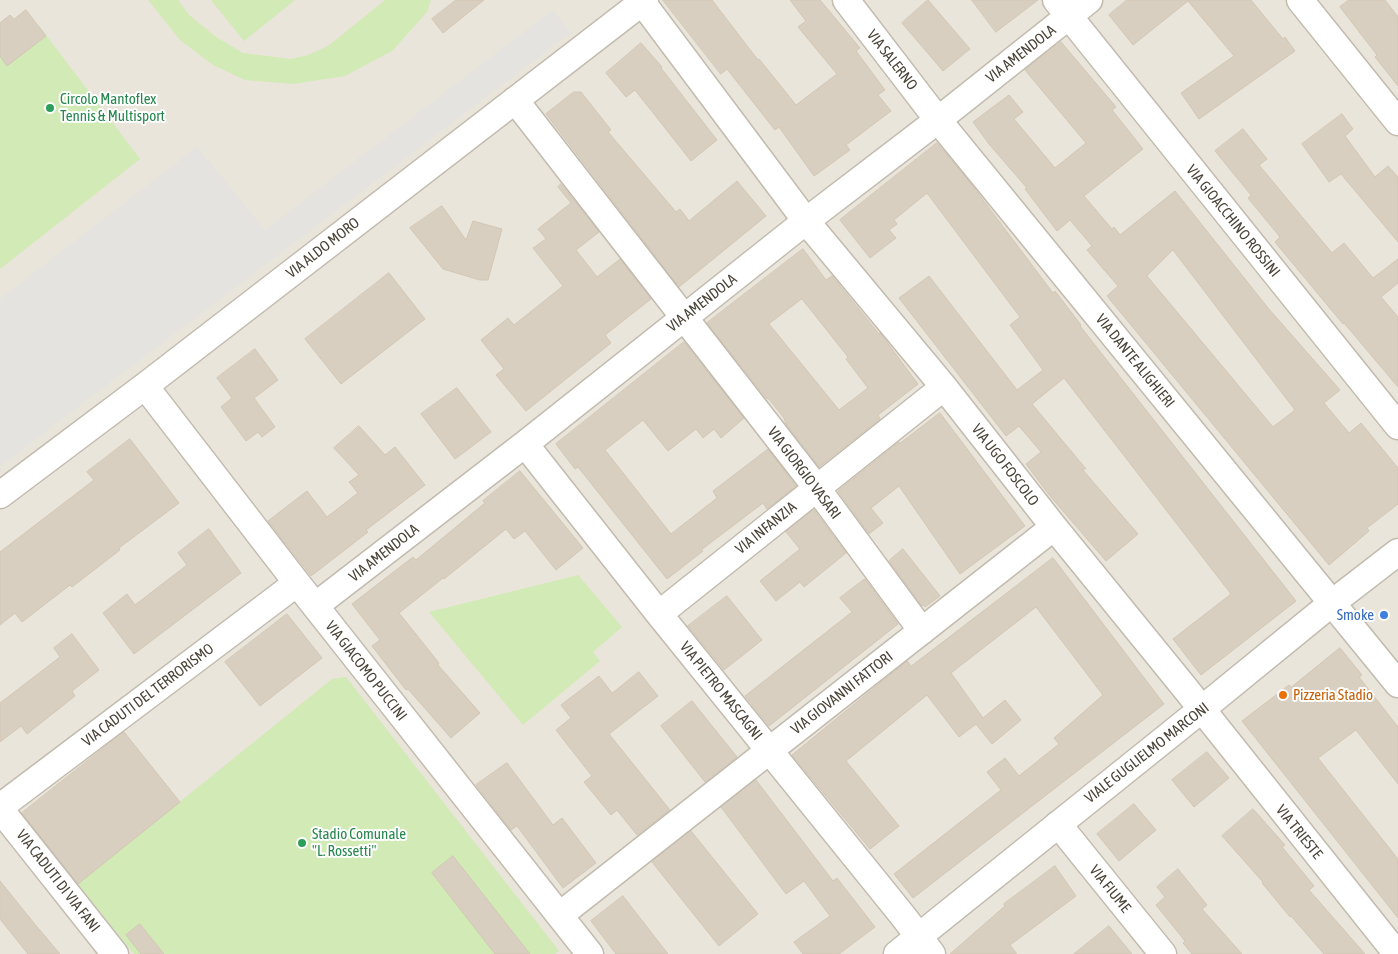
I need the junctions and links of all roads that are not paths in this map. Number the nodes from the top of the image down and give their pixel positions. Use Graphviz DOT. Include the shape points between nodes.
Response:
graph roads {
  1 [pos="846,0"];
  2 [pos="1089,0"];
  3 [pos="1300,0"];
  4 [pos="644,1"];
  5 [pos="1062,8"];
  6 [pos="515,100"];
  7 [pos="938,120"];
  8 [pos="1398,122"];
  9 [pos="806,221"];
  10 [pos="683,318"];
  11 [pos="145,386"];
  12 [pos="944,386"];
  13 [pos="1398,426"];
  14 [pos="525,444"];
  15 [pos="816,488"];
  16 [pos="0,495"];
  17 [pos="1054,528"];
  18 [pos="1398,552"];
  19 [pos="297,583"];
  20 [pos="1332,603"];
  21 [pos="315,606"];
  22 [pos="659,614"];
  23 [pos="922,631"];
  24 [pos="1398,684"];
  25 [pos="1202,709"];
  26 [pos="769,750"];
  27 [pos="0,808"];
  28 [pos="1058,824"];
  29 [pos="560,915"];
  30 [pos="926,945"];
  31 [pos="115,954"];
  32 [pos="590,954"];
  33 [pos="897,954"];
  34 [pos="1163,954"];
  35 [pos="1397,954"];
  1 -- 7 [label="street, VIA SALERNO"];
  2 -- 5 [label="street, VIA AMENDOLA"];
  3 -- 8 [label="street"];
  4 -- 6 [label="street, VIA ALDO MORO"];
  4 -- 9 [label="street, VIA UGO FOSCOLO"];
  5 -- 7 [label="street, VIA AMENDOLA"];
  5 -- 13 [label="street, VIA GIOACCHINO ROSSINI"];
  6 -- 10 [label="street, VIA GIORGIO VASARI"];
  6 -- 11 [label="street, VIA ALDO MORO"];
  7 -- 9 [label="street, VIA AMENDOLA"];
  7 -- 20 [label="street, VIA DANTE ALIGHIERI"];
  9 -- 10 [label="street, VIA AMENDOLA"];
  9 -- 12 [label="street, VIA UGO FOSCOLO"];
  10 -- 14 [label="street, VIA AMENDOLA"];
  10 -- 15 [label="street, VIA GIORGIO VASARI"];
  11 -- 16 [label="street, VIA ALDO MORO"];
  11 -- 19 [label="street, VIA GIACOMO PUCCINI"];
  12 -- 15 [label="street, VIA INFANZIA"];
  12 -- 17 [label="street, VIA UGO FOSCOLO"];
  14 -- 21 [label="street, VIA AMENDOLA"];
  14 -- 22 [label="street, VIA PIETRO MASCAGNI"];
  15 -- 22 [label="street, VIA INFANZIA"];
  15 -- 23 [label="street, VIA GIORGIO VASARI"];
  17 -- 23 [label="street, VIA GIOVANNI FATTORI"];
  17 -- 25 [label="street, VIA UGO FOSCOLO"];
  18 -- 20 [label="street, VIALE GUGLIELMO MARCONI"];
  19 -- 21 [label="street, VIA GIACOMO PUCCINI"];
  19 -- 27 [label="street, VIA CADUTI DEL TERRORISMO"];
  20 -- 24 [label="street, VIA DANTE ALIGHIERI"];
  20 -- 25 [label="street, VIALE GUGLIELMO MARCONI"];
  21 -- 29 [label="street, VIA GIACOMO PUCCINI"];
  22 -- 26 [label="street, VIA PIETRO MASCAGNI"];
  23 -- 26 [label="street, VIA GIOVANNI FATTORI"];
  25 -- 28 [label="street, VIALE GUGLIELMO MARCONI"];
  25 -- 35 [label="street, VIA TRIESTE"];
  26 -- 29 [label="street, VIA GIOVANNI FATTORI"];
  26 -- 30 [label="street, VIA PIETRO MASCAGNI"];
  27 -- 31 [label="street, VIA CADUTI DI VIA FANI"];
  28 -- 30 [label="street, VIALE GUGLIELMO MARCONI"];
  28 -- 34 [label="street, VIA FIUME"];
  29 -- 32 [label="street, VIA GIACOMO PUCCINI"];
  30 -- 33 [label="street, VIALE GUGLIELMO MARCONI"];
}
